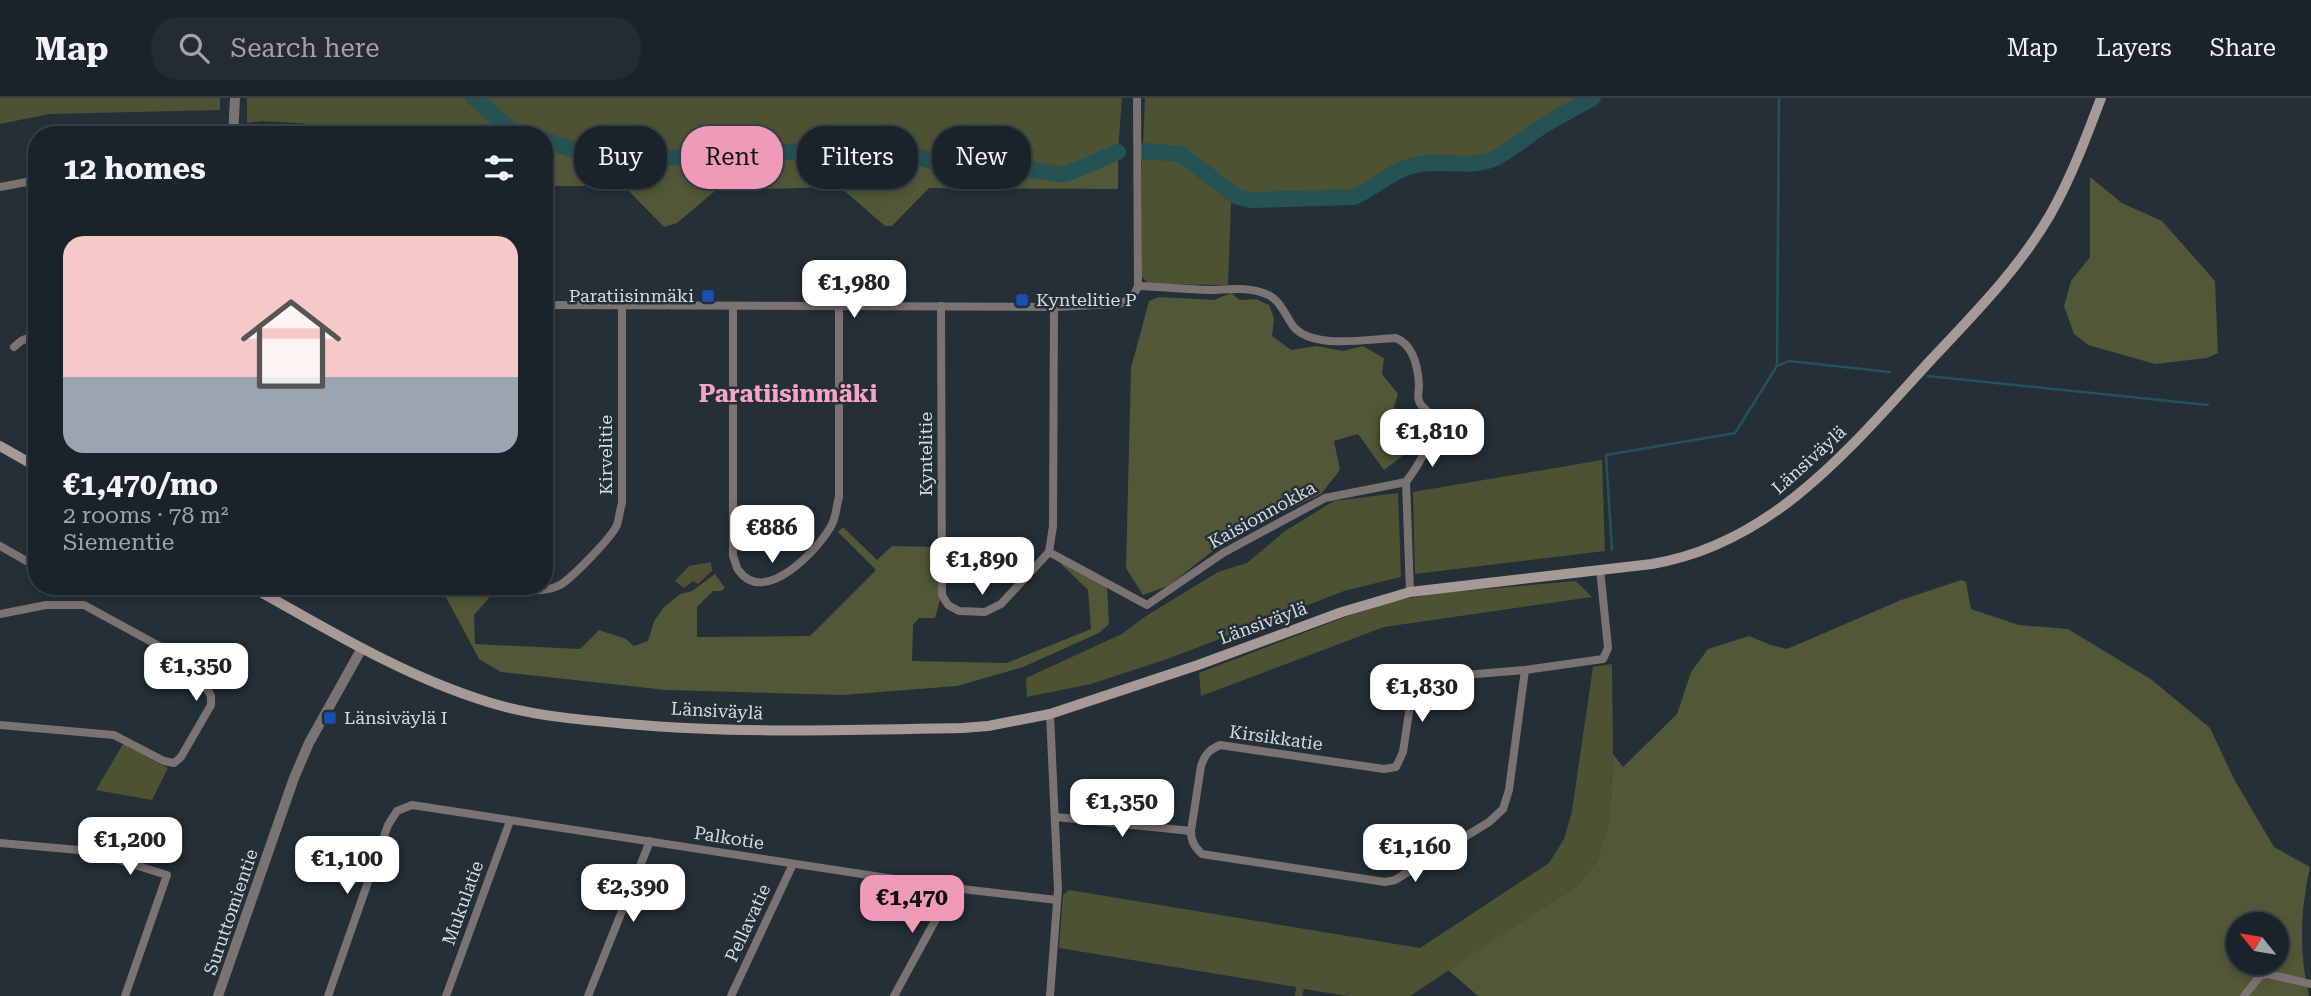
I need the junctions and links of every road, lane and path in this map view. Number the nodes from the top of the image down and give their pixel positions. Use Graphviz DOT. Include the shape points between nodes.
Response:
graph roads {
  1 [pos="235,98"];
  2 [pos="1137,98"];
  3 [pos="2101,98"];
  4 [pos="233,126"];
  5 [pos="28,182"];
  6 [pos="0,187"];
  7 [pos="1138,286"];
  8 [pos="553,305"];
  9 [pos="622,306"];
  10 [pos="733,306"];
  11 [pos="839,306"];
  12 [pos="941,306"];
  13 [pos="1054,307"];
  14 [pos="28,338"];
  15 [pos="14,347"];
  16 [pos="0,446"];
  17 [pos="28,462"];
  18 [pos="1406,482"];
  19 [pos="0,546"];
  20 [pos="1049,552"];
  21 [pos="28,562"];
  22 [pos="1600,569"];
  23 [pos="553,587"];
  24 [pos="1410,592"];
  25 [pos="266,595"];
  26 [pos="0,614"];
  27 [pos="362,648"];
  28 [pos="1525,670"];
  29 [pos="1050,715"];
  30 [pos="0,725"];
  31 [pos="1056,817"];
  32 [pos="510,821"];
  33 [pos="1191,831"];
  34 [pos="650,841"];
  35 [pos="0,843"];
  36 [pos="793,864"];
  37 [pos="953,888"];
  38 [pos="1057,900"];
  39 [pos="2311,984"];
  40 [pos="125,996"];
  41 [pos="218,996"];
  42 [pos="328,996"];
  43 [pos="446,996"];
  44 [pos="588,996"];
  45 [pos="731,996"];
  46 [pos="894,996"];
  47 [pos="1051,996"];
  48 [pos="2244,996"];
  1 -- 4 [label="street"];
  2 -- 7 [label="street"];
  3 -- 22 [label="main road, Länsiväylä" via="2067,182 2022,258 1850,448 1795,499 1734,538 1675,560"];
  5 -- 6 [label="street"];
  7 -- 13 [label="street" via="1134,296 1118,304"];
  7 -- 18 [label="street" via="1264,292 1280,304 1300,334 1310,338 1403,341 1412,352 1419,401 1435,423"];
  8 -- 9 [label="street"];
  9 -- 10 [label="street"];
  9 -- 23 [label="street, Kirvelitie" via="622,503 606,541"];
  10 -- 11 [label="street"];
  10 -- 11 [label="street" via="733,555 738,571 752,581 770,582 785,575 832,526 839,497"];
  11 -- 12 [label="street"];
  12 -- 13 [label="street"];
  12 -- 20 [label="street, Kyntelitie" via="942,596 959,611 985,612 1001,604"];
  13 -- 20 [label="street" via="1054,526"];
  14 -- 15 [label="street"];
  16 -- 17 [label="main road"];
  18 -- 20 [label="street, Kaisionnokka" via="1325,498 1223,553 1147,605"];
  18 -- 24 [label="street"];
  19 -- 21 [label="street"];
  22 -- 24 [label="main road, Länsiväylä"];
  22 -- 28 [label="street, Kirsikkatie" via="1607,653 1599,660"];
  24 -- 29 [label="main road, Länsiväylä"];
  25 -- 27 [label="main road, Länsiväylä"];
  26 -- 30 [label="street" via="46,605 84,605 194,665 211,695 211,705 174,763 114,735"];
  27 -- 29 [label="main road, Länsiväylä" via="487,701 577,719 769,732 962,728"];
  27 -- 41 [label="street, Suruttomientie" via="294,778"];
  28 -- 33 [label="street, Kirsikkatie" via="1440,677 1424,684 1411,699 1403,752 1396,767 1220,745 1210,749 1201,766"];
  28 -- 33 [label="street" via="1503,809 1395,880 1202,854"];
  29 -- 31 [label="street"];
  31 -- 33 [label="street"];
  31 -- 38 [label="street"];
  32 -- 34 [label="street, Palkotie"];
  32 -- 42 [label="street, Palkotie" via="412,805 397,811 388,825"];
  32 -- 43 [label="street, Mukulatie"];
  34 -- 36 [label="street, Palkotie"];
  34 -- 44 [label="street"];
  35 -- 40 [label="street" via="90,851 167,874"];
  36 -- 37 [label="street, Palkotie"];
  36 -- 45 [label="street, Pellavatie"];
  37 -- 38 [label="street, Palkotie"];
  37 -- 46 [label="street"];
  38 -- 47 [label="street"];
  39 -- 48 [label="street" via="2267,974"];
}
